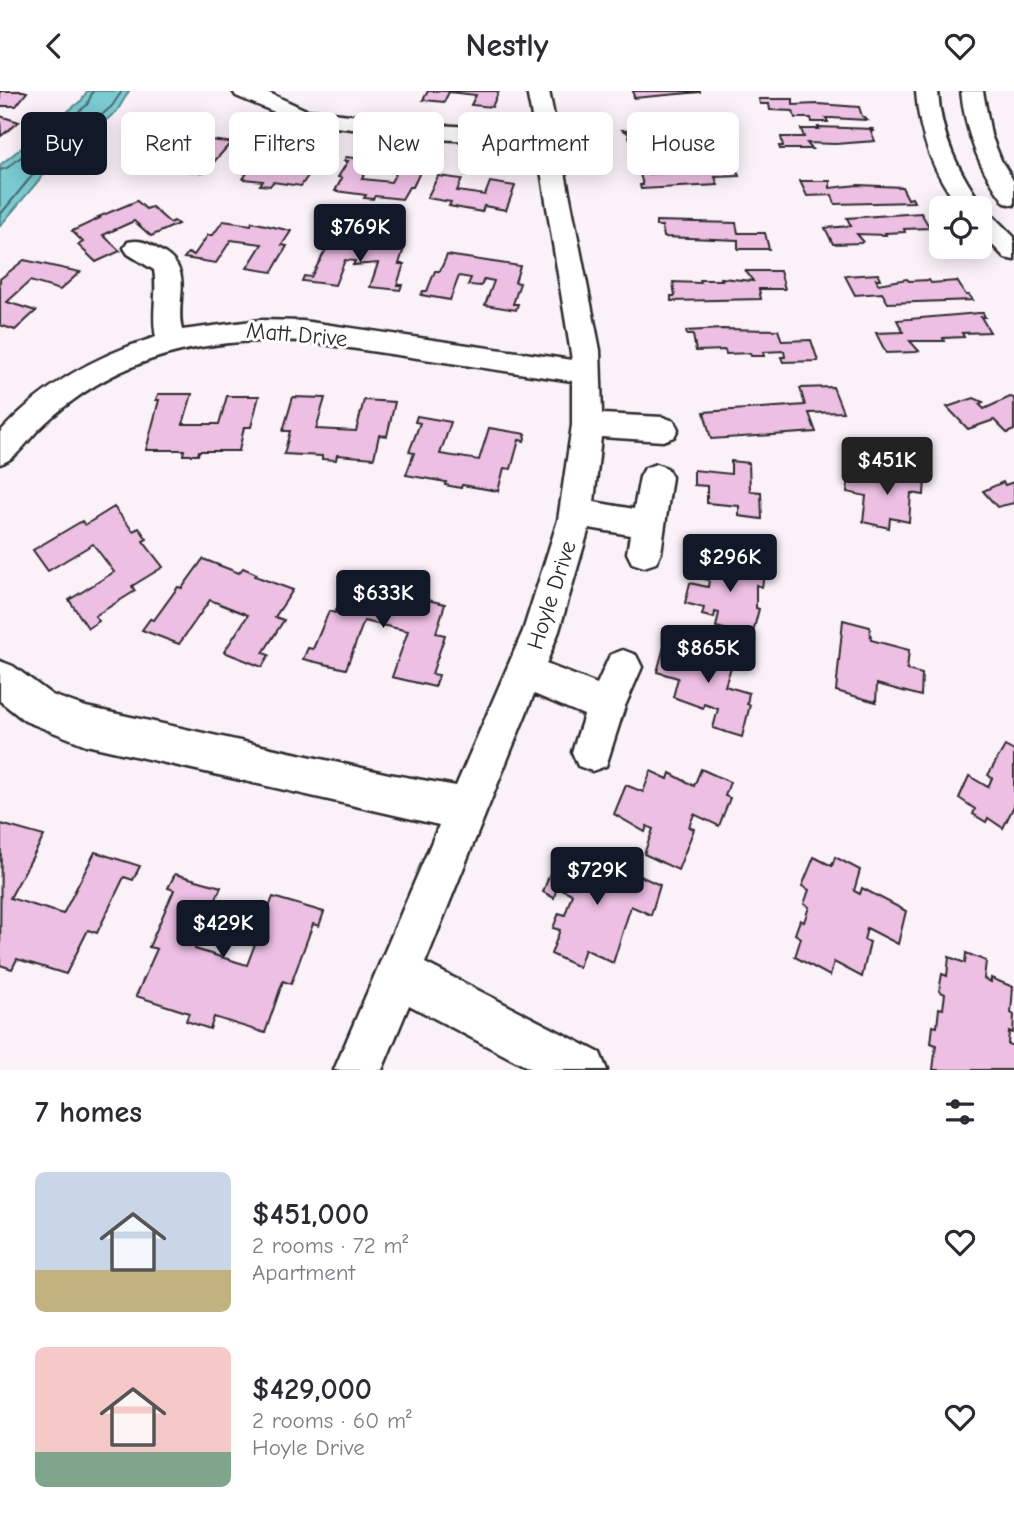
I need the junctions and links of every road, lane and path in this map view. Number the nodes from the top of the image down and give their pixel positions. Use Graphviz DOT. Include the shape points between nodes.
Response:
graph roads {
  1 [pos="244,91"];
  2 [pos="538,91"];
  3 [pos="928,91"];
  4 [pos="972,91"];
  5 [pos="542,112"];
  6 [pos="458,133"];
  7 [pos="554,175"];
  8 [pos="963,196"];
  9 [pos="1014,198"];
  10 [pos="992,229"];
  11 [pos="138,248"];
  12 [pos="1014,252"];
  13 [pos="171,341"];
  14 [pos="587,373"];
  15 [pos="587,425"];
  16 [pos="663,429"];
  17 [pos="0,452"];
  18 [pos="656,477"];
  19 [pos="577,512"];
  20 [pos="623,667"];
  21 [pos="525,673"];
  22 [pos="0,678"];
  23 [pos="606,706"];
  24 [pos="592,752"];
  25 [pos="466,809"];
  26 [pos="398,974"];
  27 [pos="358,1070"];
  28 [pos="583,1070"];
  1 -- 6 [label="street" via="301,116"];
  2 -- 5 [label="street, Hoyle Drive"];
  3 -- 8 [label="street" via="933,139"];
  4 -- 9 [label="street" via="976,132"];
  7 -- 14 [label="street, Hoyle Drive" via="578,294"];
  10 -- 12 [label="street"];
  11 -- 13 [label="street" via="166,267 166,321"];
  13 -- 14 [label="street, Matt Drive" via="224,330 272,328"];
  13 -- 17 [label="street, Matt Drive" via="128,355 72,385 29,420"];
  14 -- 15 [label="street, Hoyle Drive"];
  15 -- 16 [label="street"];
  15 -- 19 [label="street, Hoyle Drive"];
  18 -- 19 [label="street" via="646,539"];
  19 -- 21 [label="street, Hoyle Drive"];
  20 -- 23 [label="street"];
  21 -- 23 [label="street"];
  21 -- 25 [label="street, Hoyle Drive"];
  22 -- 25 [label="street" via="38,708 86,726"];
  23 -- 24 [label="street"];
  25 -- 26 [label="street, Hoyle Drive"];
  26 -- 27 [label="street, Hoyle Drive"];
  26 -- 28 [label="street"];
}
